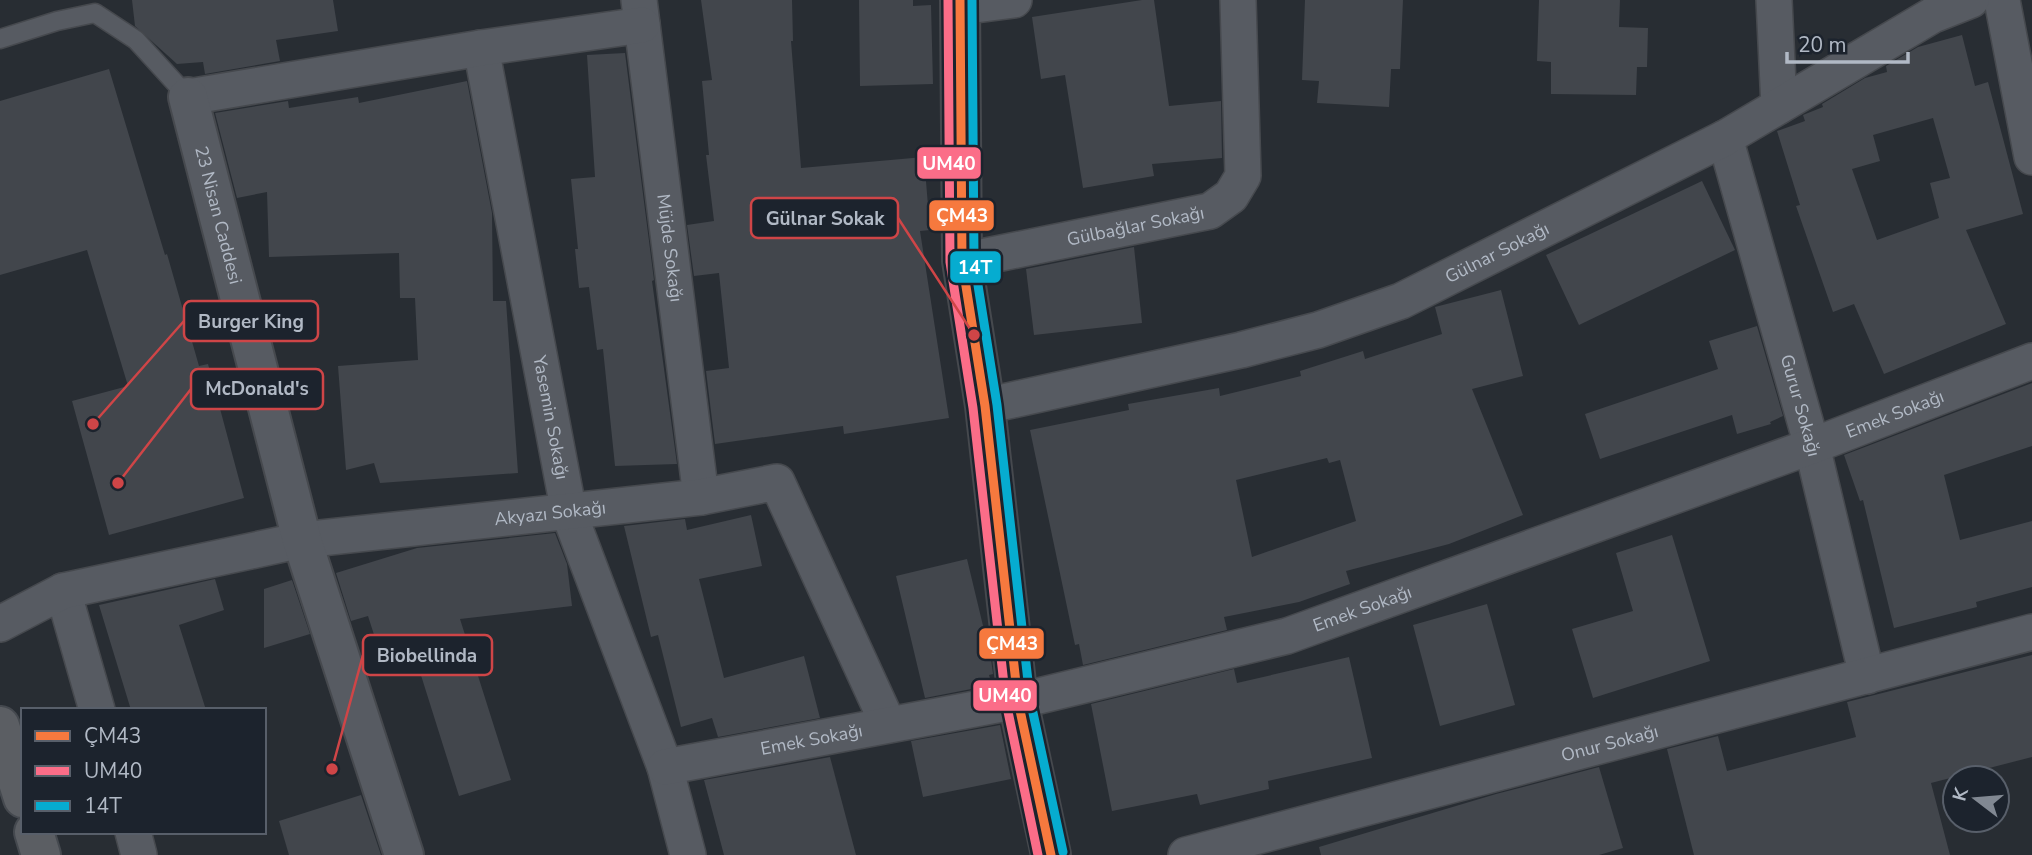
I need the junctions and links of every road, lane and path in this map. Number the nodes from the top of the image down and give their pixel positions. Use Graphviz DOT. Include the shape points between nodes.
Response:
graph roads {
  1 [pos="1014,0"];
  2 [pos="1238,0"];
  3 [pos="1774,0"];
  4 [pos="1971,0"];
  5 [pos="2002,0"];
  6 [pos="960,4"];
  7 [pos="1931,7"];
  8 [pos="640,13"];
  9 [pos="0,39"];
  10 [pos="481,48"];
  11 [pos="188,97"];
  12 [pos="1779,106"];
  13 [pos="1725,138"];
  14 [pos="2032,157"];
  15 [pos="962,261"];
  16 [pos="2032,361"];
  17 [pos="985,406"];
  18 [pos="1812,446"];
  19 [pos="701,497"];
  20 [pos="569,513"];
  21 [pos="302,540"];
  22 [pos="63,590"];
  23 [pos="0,624"];
  24 [pos="2032,632"];
  25 [pos="1867,676"];
  26 [pos="1018,701"];
  27 [pos="96,708"];
  28 [pos="888,724"];
  29 [pos="0,726"];
  30 [pos="665,767"];
  31 [pos="21,792"];
  32 [pos="34,834"];
  33 [pos="134,834"];
  34 [pos="41,855"];
  35 [pos="139,855"];
  36 [pos="404,855"];
  37 [pos="688,855"];
  38 [pos="1051,855"];
  39 [pos="1186,855"];
  1 -- 6 [label="street"];
  2 -- 15 [label="street, Gülbağlar Sokağı" via="1243,176 1231,195 1210,211"];
  3 -- 12 [label="street"];
  4 -- 7 [label="street, Gülnar Sokağı"];
  5 -- 14 [label="street"];
  6 -- 15 [label="street"];
  7 -- 12 [label="street, Gülnar Sokağı"];
  8 -- 10 [label="street"];
  8 -- 19 [label="street, Müjde Sokağı"];
  9 -- 11 [label="lane" via="95,13 136,40"];
  10 -- 11 [label="street"];
  10 -- 20 [label="street, Yasemin Sokağı"];
  11 -- 21 [label="street, 23 Nisan Caddesi"];
  12 -- 13 [label="street, Gülnar Sokağı"];
  13 -- 17 [label="street, Gülnar Sokağı" via="1401,301 1241,350"];
  13 -- 18 [label="street, Gurur Sokağı"];
  15 -- 17 [label="street"];
  16 -- 18 [label="street, Emek Sokağı"];
  17 -- 26 [label="street"];
  18 -- 25 [label="street, Gurur Sokağı"];
  18 -- 26 [label="street, Emek Sokağı" via="1287,636"];
  19 -- 20 [label="street, Akyazı Sokağı"];
  19 -- 28 [label="street, Akyazı Sokağı" via="777,482"];
  20 -- 21 [label="street, Akyazı Sokağı"];
  20 -- 30 [label="street, Yasemin Sokağı"];
  21 -- 22 [label="street, Akyazı Sokağı"];
  21 -- 36 [label="street, 23 Nisan Caddesi"];
  22 -- 23 [label="street, Akyazı Sokağı"];
  22 -- 27 [label="street"];
  24 -- 25 [label="street, Onur Sokağı"];
  25 -- 39 [label="street, Onur Sokağı"];
  26 -- 28 [label="street, Emek Sokağı"];
  26 -- 38 [label="street"];
  28 -- 30 [label="street, Emek Sokağı"];
  29 -- 31 [label="highway"];
  30 -- 37 [label="street, Yasemin Sokağı"];
  32 -- 34 [label="highway"];
  33 -- 35 [label="street"];
}
